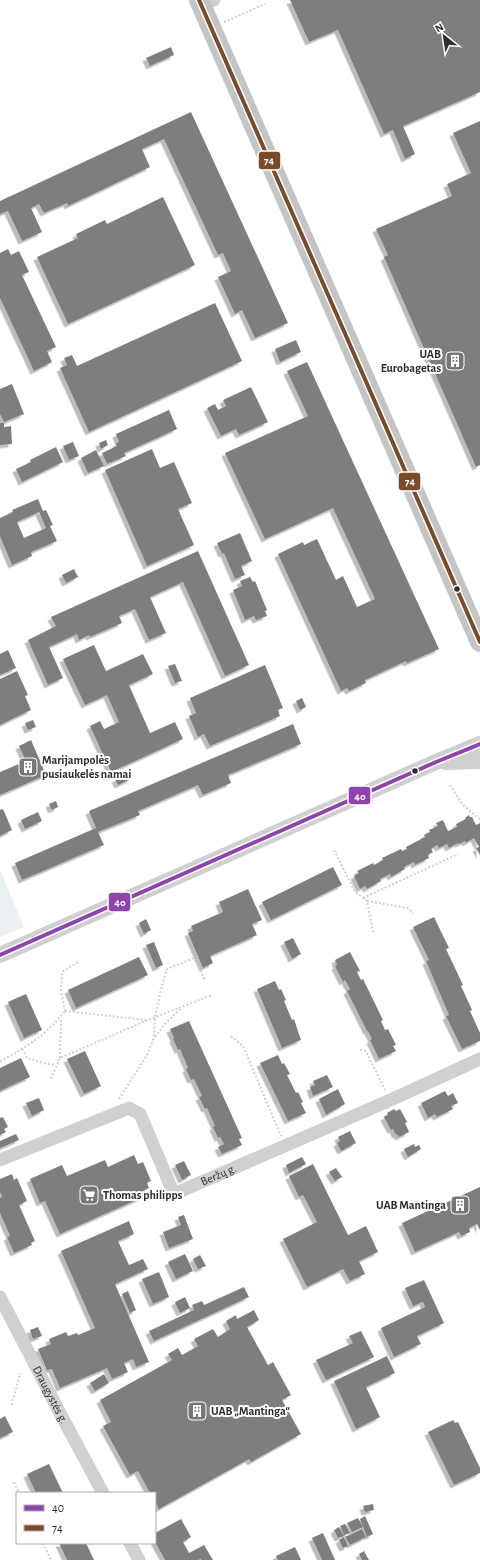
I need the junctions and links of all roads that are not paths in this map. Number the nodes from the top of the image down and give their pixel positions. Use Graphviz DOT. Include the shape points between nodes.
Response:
graph roads {
  1 [pos="205,2"];
  2 [pos="480,642"];
  3 [pos="480,744"];
  4 [pos="436,762"];
  5 [pos="480,762"];
  6 [pos="0,955"];
  7 [pos="480,1059"];
  8 [pos="0,1160"];
  9 [pos="0,1297"];
  10 [pos="102,1492"];
  11 [pos="131,1544"];
  12 [pos="139,1560"];
  1 -- 2 [label="main road"];
  3 -- 4 [label="street"];
  4 -- 5 [label="street"];
  4 -- 6 [label="street"];
  7 -- 8 [label="street, Beržų g." via="174,1194 140,1114 129,1108"];
  9 -- 10 [label="street, Draugystės g."];
  11 -- 12 [label="street"];
}
